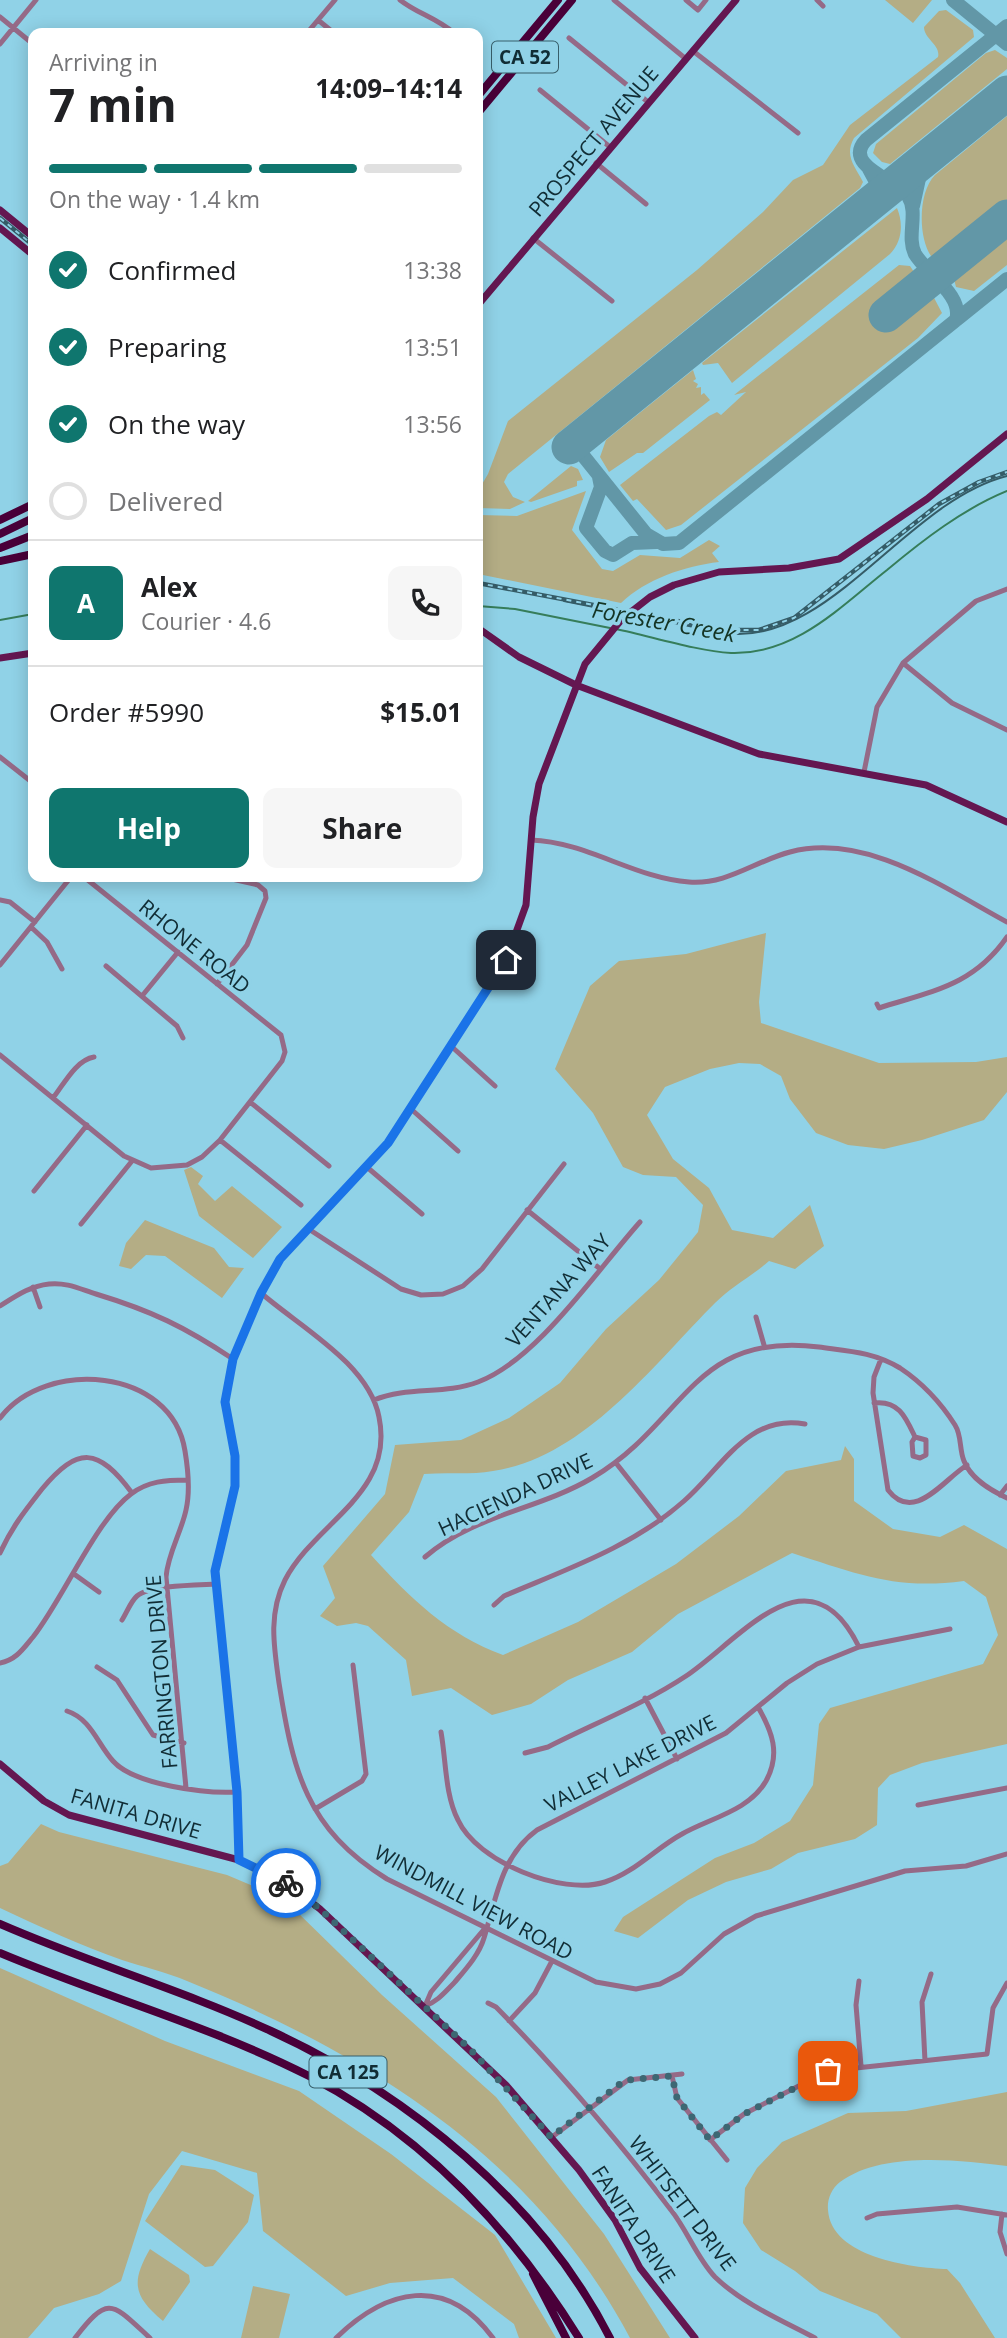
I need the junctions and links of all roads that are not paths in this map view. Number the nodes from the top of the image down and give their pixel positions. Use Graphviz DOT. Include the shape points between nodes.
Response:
graph roads {
  1 [pos="36,0"];
  2 [pos="335,0"];
  3 [pos="400,0"];
  4 [pos="558,0"];
  5 [pos="572,0"];
  6 [pos="614,0"];
  7 [pos="685,0"];
  8 [pos="706,0"];
  9 [pos="736,0"];
  10 [pos="817,0"];
  11 [pos="824,6"];
  12 [pos="0,17"];
  13 [pos="318,20"];
  14 [pos="13,27"];
  15 [pos="311,28"];
  16 [pos="328,28"];
  17 [pos="448,28"];
  18 [pos="569,38"];
  19 [pos="28,40"];
  20 [pos="0,44"];
  21 [pos="692,50"];
  22 [pos="686,59"];
  23 [pos="483,90"];
  24 [pos="540,90"];
  25 [pos="648,102"];
  26 [pos="483,107"];
  27 [pos="797,133"];
  28 [pos="610,147"];
  29 [pos="596,163"];
  30 [pos="646,204"];
  31 [pos="0,210"];
  32 [pos="0,228"];
  33 [pos="28,233"];
  34 [pos="533,239"];
  35 [pos="28,251"];
  36 [pos="483,298"];
  37 [pos="612,301"];
  38 [pos="1007,434"];
  39 [pos="28,506"];
  40 [pos="0,520"];
  41 [pos="28,522"];
  42 [pos="0,534"];
  43 [pos="28,537"];
  44 [pos="0,548"];
  45 [pos="28,555"];
  46 [pos="0,561"];
  47 [pos="1007,589"];
  48 [pos="483,632"];
  49 [pos="28,654"];
  50 [pos="0,658"];
  51 [pos="903,663"];
  52 [pos="576,685"];
  53 [pos="1007,730"];
  54 [pos="0,757"];
  55 [pos="864,772"];
  56 [pos="28,779"];
  57 [pos="1007,822"];
  58 [pos="531,839"];
  59 [pos="67,882"];
  60 [pos="91,882"];
  61 [pos="245,882"];
  62 [pos="0,900"];
  63 [pos="1007,922"];
  64 [pos="33,924"];
  65 [pos="1007,937"];
  66 [pos="178,952"];
  67 [pos="0,965"];
  68 [pos="106,966"];
  69 [pos="62,969"];
  70 [pos="217,984"];
  71 [pos="142,996"];
  72 [pos="877,1004"];
  73 [pos="183,1038"];
  74 [pos="451,1046"];
  75 [pos="0,1055"];
  76 [pos="94,1057"];
  77 [pos="495,1086"];
  78 [pos="53,1098"];
  79 [pos="250,1102"];
  80 [pos="411,1109"];
  81 [pos="87,1125"];
  82 [pos="220,1140"];
  83 [pos="458,1151"];
  84 [pos="132,1161"];
  85 [pos="564,1164"];
  86 [pos="329,1166"];
  87 [pos="368,1168"];
  88 [pos="34,1191"];
  89 [pos="300,1205"];
  90 [pos="527,1210"];
  91 [pos="422,1214"];
  92 [pos="640,1222"];
  93 [pos="80,1224"];
  94 [pos="307,1228"];
  95 [pos="599,1268"];
  96 [pos="33,1287"];
  97 [pos="261,1293"];
  98 [pos="0,1306"];
  99 [pos="40,1307"];
  100 [pos="757,1317"];
  101 [pos="764,1345"];
  102 [pos="233,1359"];
  103 [pos="881,1359"];
  104 [pos="374,1400"];
  105 [pos="874,1403"];
  106 [pos="2,1410"];
  107 [pos="0,1418"];
  108 [pos="805,1424"];
  109 [pos="915,1437"];
  110 [pos="616,1462"];
  111 [pos="967,1465"];
  112 [pos="187,1480"];
  113 [pos="1007,1486"];
  114 [pos="132,1493"];
  115 [pos="1000,1495"];
  116 [pos="1007,1498"];
  117 [pos="661,1520"];
  118 [pos="3,1538"];
  119 [pos="0,1553"];
  120 [pos="425,1557"];
  121 [pos="74,1574"];
  122 [pos="216,1584"];
  123 [pos="167,1589"];
  124 [pos="99,1592"];
  125 [pos="494,1605"];
  126 [pos="122,1620"];
  127 [pos="950,1629"];
  128 [pos="859,1647"];
  129 [pos="0,1662"];
  130 [pos="353,1665"];
  131 [pos="97,1667"];
  132 [pos="645,1698"];
  133 [pos="758,1707"];
  134 [pos="67,1711"];
  135 [pos="442,1732"];
  136 [pos="184,1743"];
  137 [pos="525,1753"];
  138 [pos="677,1759"];
  139 [pos="0,1764"];
  140 [pos="186,1788"];
  141 [pos="1007,1788"];
  142 [pos="237,1792"];
  143 [pos="918,1805"];
  144 [pos="315,1809"];
  145 [pos="1007,1854"];
  146 [pos="239,1860"];
  147 [pos="508,1863"];
  148 [pos="0,1924"];
  149 [pos="485,1927"];
  150 [pos="0,1953"];
  151 [pos="552,1961"];
  152 [pos="931,1974"];
  153 [pos="859,1981"];
  154 [pos="1007,1983"];
  155 [pos="488,2003"];
  156 [pos="425,2006"];
  157 [pos="509,2021"];
  158 [pos="925,2061"];
  159 [pos="860,2066"];
  160 [pos="682,2074"];
  161 [pos="672,2076"];
  162 [pos="589,2107"];
  163 [pos="551,2137"];
  164 [pos="710,2140"];
  165 [pos="727,2160"];
  166 [pos="1005,2215"];
  167 [pos="867,2218"];
  168 [pos="1007,2254"];
  169 [pos="530,2264"];
  170 [pos="75,2338"];
  171 [pos="150,2338"];
  172 [pos="336,2338"];
  173 [pos="493,2338"];
  174 [pos="566,2338"];
  175 [pos="579,2338"];
  176 [pos="612,2338"];
  177 [pos="695,2338"];
  178 [pos="816,2338"];
  1 -- 14 [label="street"];
  2 -- 13 [label="street"];
  3 -- 17 [label="street"];
  4 -- 23 [label="highway, CA 52"];
  5 -- 26 [label="highway, CA 52"];
  6 -- 22 [label="street"];
  7 -- 8 [label="street" via="698,10"];
  9 -- 21 [label="main road, PROSPECT AVENUE"];
  10 -- 11 [label="street"];
  12 -- 14 [label="street"];
  13 -- 15 [label="street"];
  13 -- 16 [label="street"];
  14 -- 19 [label="street"];
  14 -- 20 [label="street"];
  18 -- 25 [label="street"];
  21 -- 22 [label="main road, PROSPECT AVENUE"];
  21 -- 27 [label="street"];
  22 -- 25 [label="main road, PROSPECT AVENUE"];
  24 -- 28 [label="street"];
  25 -- 28 [label="main road, PROSPECT AVENUE"];
  28 -- 29 [label="main road, PROSPECT AVENUE"];
  29 -- 30 [label="street"];
  29 -- 34 [label="main road, PROSPECT AVENUE"];
  31 -- 33 [label="main road"];
  32 -- 35 [label="main road"];
  34 -- 36 [label="main road, PROSPECT AVENUE"];
  34 -- 37 [label="street"];
  38 -- 52 [label="main road" via="927,499 838,559 789,568 719,572 662,591 602,639"];
  39 -- 40 [label="highway"];
  41 -- 42 [label="highway"];
  43 -- 44 [label="highway"];
  45 -- 46 [label="highway"];
  47 -- 51 [label="street" via="976,601"];
  48 -- 52 [label="main road" via="519,657"];
  49 -- 50 [label="main road"];
  51 -- 53 [label="street" via="952,703"];
  51 -- 55 [label="street" via="877,707"];
  52 -- 55 [label="main road" via="760,754"];
  52 -- 58 [label="main road" via="539,784"];
  54 -- 56 [label="street"];
  55 -- 57 [label="main road" via="926,785"];
  58 -- 63 [label="street" via="571,844 692,883 730,877 788,852 832,849 904,866"];
  58 -- 74 [label="main road" via="530,880 517,933 496,978"];
  59 -- 64 [label="street"];
  60 -- 66 [label="street, RHONE ROAD"];
  61 -- 70 [label="street" via="265,891 266,898 247,945"];
  62 -- 64 [label="street" via="10,902"];
  64 -- 67 [label="street"];
  64 -- 69 [label="street"];
  65 -- 72 [label="street" via="987,962 960,982 879,1008"];
  66 -- 70 [label="street, RHONE ROAD"];
  66 -- 71 [label="street"];
  68 -- 71 [label="street"];
  70 -- 79 [label="street, RHONE ROAD" via="284,1041 282,1062"];
  71 -- 73 [label="street" via="177,1026"];
  74 -- 77 [label="street"];
  74 -- 80 [label="main road"];
  75 -- 78 [label="street"];
  76 -- 78 [label="street" via="86,1058"];
  78 -- 81 [label="street"];
  79 -- 82 [label="street"];
  79 -- 86 [label="street"];
  80 -- 83 [label="street"];
  80 -- 87 [label="main road"];
  81 -- 84 [label="street"];
  81 -- 88 [label="street"];
  82 -- 84 [label="street" via="187,1165 151,1168"];
  82 -- 89 [label="street"];
  84 -- 93 [label="street"];
  85 -- 90 [label="street"];
  87 -- 91 [label="street"];
  87 -- 94 [label="main road"];
  90 -- 94 [label="street" via="474,1278 456,1290 436,1295 401,1289"];
  90 -- 95 [label="street"];
  92 -- 95 [label="street, VENTANA WAY"];
  94 -- 97 [label="main road" via="280,1259"];
  95 -- 104 [label="street, VENTANA WAY" via="531,1348 506,1368 458,1388 398,1391"];
  96 -- 98 [label="street"];
  96 -- 99 [label="street"];
  96 -- 102 [label="street" via="69,1285 139,1307 186,1328"];
  97 -- 102 [label="main road"];
  97 -- 104 [label="street, WINDMILL VIEW ROAD" via="353,1368"];
  100 -- 101 [label="street"];
  101 -- 103 [label="street, HACIENDA DRIVE" via="850,1350"];
  101 -- 110 [label="street, HACIENDA DRIVE" via="714,1366 656,1428"];
  102 -- 122 [label="main road" via="225,1402 235,1456 235,1486 219,1548"];
  103 -- 105 [label="street" via="873,1382"];
  103 -- 111 [label="street, HACIENDA DRIVE" via="920,1383 934,1398 956,1426"];
  104 -- 144 [label="street, WINDMILL VIEW ROAD" via="381,1433 373,1475 359,1497 295,1564 274,1615 272,1638 290,1750"];
  105 -- 109 [label="street" via="899,1408"];
  105 -- 111 [label="street" via="888,1490 896,1500 921,1502"];
  106 -- 107 [label="street, FARRINGTON DRIVE"];
  106 -- 112 [label="street, FARRINGTON DRIVE" via="62,1382 98,1380 131,1388 154,1401 174,1423 185,1451"];
  108 -- 117 [label="street" via="779,1423 753,1432"];
  110 -- 117 [label="street"];
  110 -- 120 [label="street, HACIENDA DRIVE" via="564,1493 477,1524"];
  111 -- 115 [label="street, HACIENDA DRIVE" via="975,1478"];
  112 -- 114 [label="street" via="158,1481"];
  112 -- 123 [label="street, FARRINGTON DRIVE" via="186,1510 168,1561"];
  113 -- 115 [label="street"];
  114 -- 118 [label="street" via="105,1464 91,1458 76,1459 58,1470"];
  114 -- 121 [label="street"];
  115 -- 116 [label="street, HACIENDA DRIVE"];
  117 -- 125 [label="street" via="615,1548 504,1596"];
  118 -- 119 [label="street"];
  121 -- 124 [label="street"];
  121 -- 129 [label="street" via="49,1617 17,1656"];
  122 -- 123 [label="street"];
  122 -- 142 [label="main road"];
  123 -- 126 [label="street" via="136,1596"];
  123 -- 136 [label="street, FARRINGTON DRIVE"];
  127 -- 128 [label="street, VALLEY LAKE DRIVE"];
  128 -- 132 [label="street" via="847,1624 833,1611 810,1603 786,1602 749,1624 684,1677"];
  128 -- 133 [label="street, VALLEY LAKE DRIVE" via="807,1670"];
  130 -- 144 [label="street" via="366,1774 362,1781"];
  131 -- 136 [label="street" via="117,1680 153,1735"];
  132 -- 137 [label="street" via="548,1747"];
  132 -- 138 [label="street"];
  133 -- 138 [label="street, VALLEY LAKE DRIVE" via="726,1733"];
  133 -- 147 [label="street" via="772,1734 774,1754 768,1778 751,1800 664,1844 619,1876 595,1885 555,1884"];
  134 -- 140 [label="street" via="84,1718 113,1762 128,1773"];
  135 -- 147 [label="street" via="458,1821 478,1847"];
  136 -- 140 [label="street, FARRINGTON DRIVE"];
  138 -- 147 [label="street, VALLEY LAKE DRIVE" via="542,1827 522,1843"];
  139 -- 146 [label="main road, FANITA DRIVE" via="44,1801 69,1815"];
  140 -- 142 [label="street"];
  141 -- 143 [label="street"];
  142 -- 146 [label="main road"];
  144 -- 149 [label="street, WINDMILL VIEW ROAD" via="338,1839 376,1872"];
  145 -- 151 [label="street, WINDMILL VIEW ROAD" via="967,1866 905,1871 755,1916 724,1934 681,1973 652,1986 604,1985"];
  146 -- 156 [label="main road, FANITA DRIVE" via="294,1887"];
  147 -- 149 [label="street, VALLEY LAKE DRIVE"];
  148 -- 176 [label="highway, CA 125" via="269,2030 366,2082 450,2144 499,2190 540,2235"];
  149 -- 151 [label="street, WINDMILL VIEW ROAD"];
  149 -- 156 [label="street, VALLEY LAKE DRIVE" via="431,1992"];
  149 -- 156 [label="street, VALLEY LAKE DRIVE" via="484,1939 467,1967 436,2002"];
  150 -- 169 [label="highway, CA 125" via="219,2035 354,2102 439,2165 479,2203"];
  151 -- 157 [label="street" via="535,1993"];
  152 -- 158 [label="street" via="922,2002"];
  153 -- 159 [label="street"];
  154 -- 158 [label="street" via="993,2008 987,2054"];
  155 -- 157 [label="street, WHITSETT DRIVE"];
  156 -- 163 [label="main road, FANITA DRIVE" via="506,2085"];
  157 -- 162 [label="street, WHITSETT DRIVE"];
  158 -- 159 [label="street"];
  159 -- 164 [label="street" via="828,2071 744,2114"];
  160 -- 161 [label="street"];
  161 -- 162 [label="street" via="628,2080"];
  161 -- 164 [label="street" via="677,2098"];
  162 -- 163 [label="street"];
  162 -- 178 [label="street, WHITSETT DRIVE" via="673,2212 715,2276 743,2300"];
  163 -- 177 [label="main road, FANITA DRIVE" via="615,2220 640,2268"];
  164 -- 165 [label="street"];
  166 -- 167 [label="street" via="957,2207"];
  166 -- 168 [label="street" via="1000,2232"];
  169 -- 174 [label="highway"];
  169 -- 175 [label="highway, CA 125"];
  170 -- 171 [label="street" via="95,2313 106,2307 121,2311"];
  172 -- 173 [label="street" via="376,2305 424,2295 457,2305"];
}
